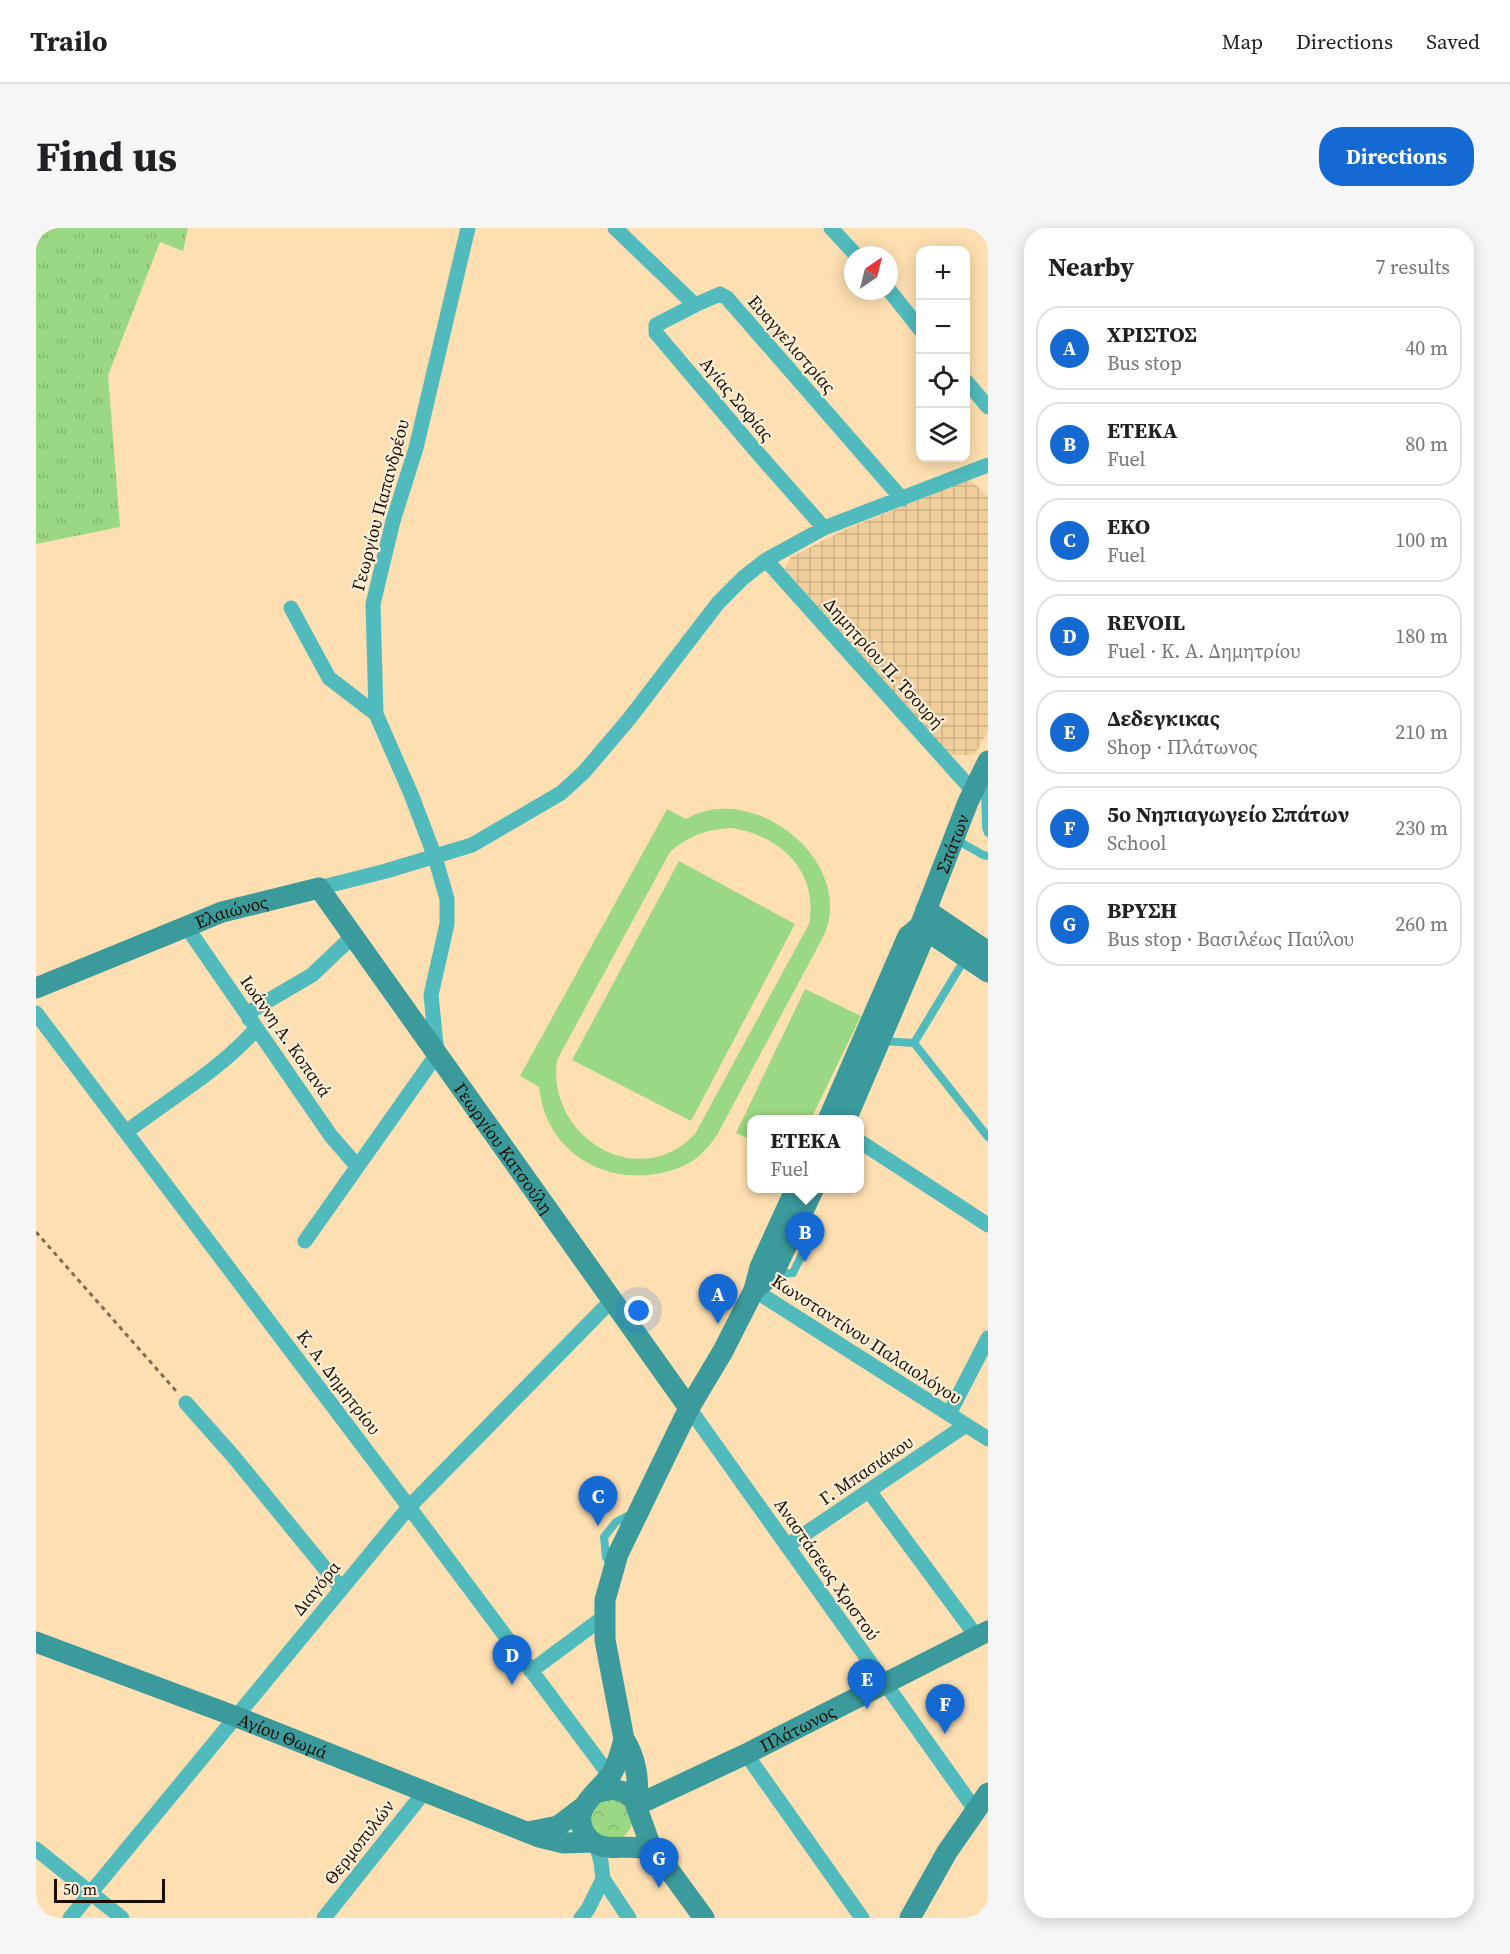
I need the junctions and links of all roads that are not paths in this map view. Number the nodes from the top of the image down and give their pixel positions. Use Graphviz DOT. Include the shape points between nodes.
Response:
graph roads {
  1 [pos="468,228"];
  2 [pos="615,228"];
  3 [pos="831,228"];
  4 [pos="848,246"];
  5 [pos="897,300"];
  6 [pos="695,305"];
  7 [pos="916,323"];
  8 [pos="970,386"];
  9 [pos="988,406"];
  10 [pos="988,465"];
  11 [pos="902,499"];
  12 [pos="824,528"];
  13 [pos="766,561"];
  14 [pos="291,608"];
  15 [pos="376,714"];
  16 [pos="986,764"];
  17 [pos="973,791"];
  18 [pos="988,833"];
  19 [pos="953,838"];
  20 [pos="988,856"];
  21 [pos="435,857"];
  22 [pos="319,888"];
  23 [pos="923,918"];
  24 [pos="186,926"];
  25 [pos="353,936"];
  26 [pos="988,952"];
  27 [pos="966,957"];
  28 [pos="988,972"];
  29 [pos="36,988"];
  30 [pos="36,1013"];
  31 [pos="253,1024"];
  32 [pos="881,1041"];
  33 [pos="914,1043"];
  34 [pos="437,1054"];
  35 [pos="830,1115"];
  36 [pos="848,1115"];
  37 [pos="126,1132"];
  38 [pos="988,1137"];
  39 [pos="864,1144"];
  40 [pos="357,1167"];
  41 [pos="794,1193"];
  42 [pos="812,1193"];
  43 [pos="988,1225"];
  44 [pos="305,1241"];
  45 [pos="754,1290"];
  46 [pos="612,1300"];
  47 [pos="988,1338"];
  48 [pos="186,1403"];
  49 [pos="689,1408"];
  50 [pos="949,1414"];
  51 [pos="966,1425"];
  52 [pos="988,1439"];
  53 [pos="869,1491"];
  54 [pos="409,1507"];
  55 [pos="787,1546"];
  56 [pos="340,1588"];
  57 [pos="605,1616"];
  58 [pos="982,1634"];
  59 [pos="36,1642"];
  60 [pos="531,1671"];
  61 [pos="885,1684"];
  62 [pos="237,1717"];
  63 [pos="622,1746"];
  64 [pos="746,1754"];
  65 [pos="610,1776"];
  66 [pos="425,1791"];
  67 [pos="988,1793"];
  68 [pos="589,1800"];
  69 [pos="636,1800"];
  70 [pos="975,1811"];
  71 [pos="528,1832"];
  72 [pos="36,1849"];
  73 [pos="605,1849"];
  74 [pos="658,1856"];
  75 [pos="603,1879"];
  76 [pos="90,1892"];
  77 [pos="589,1915"];
  78 [pos="70,1918"];
  79 [pos="122,1918"];
  80 [pos="324,1918"];
  81 [pos="629,1918"];
  82 [pos="704,1918"];
  83 [pos="862,1918"];
  84 [pos="910,1918"];
  1 -- 15 [label="street, Γεωργίου Παπανδρέου" via="416,448 373,604"];
  2 -- 6 [label="street"];
  3 -- 4 [label="street"];
  5 -- 7 [label="street"];
  6 -- 11 [label="street, Ευαγγελιστρίας" via="720,294 727,298"];
  6 -- 12 [label="street, Αγίας Σοφίας" via="656,325 656,333"];
  8 -- 9 [label="street"];
  10 -- 11 [label="street, Ελαιώνος"];
  11 -- 12 [label="street, Ελαιώνος"];
  12 -- 13 [label="street, Ελαιώνος"];
  13 -- 17 [label="street, Δημητρίου Π. Τσουρή"];
  13 -- 21 [label="street, Ελαιώνος" via="718,603 629,719 561,793 472,844"];
  14 -- 15 [label="street" via="329,678"];
  15 -- 21 [label="street, Γεωργίου Παπανδρέου"];
  16 -- 17 [label="main road, Σπάτων"];
  16 -- 18 [label="lane"];
  17 -- 19 [label="main road, Σπάτων"];
  19 -- 20 [label="lane"];
  19 -- 23 [label="main road, Σπάτων"];
  21 -- 22 [label="street, Ελαιώνος"];
  21 -- 34 [label="street, Γεωργίου Παπανδρέου" via="447,899 447,924 431,994"];
  22 -- 24 [label="main road, Ελαιώνος" via="222,912"];
  22 -- 25 [label="main road, Γεωργίου Κατσούλη"];
  23 -- 26 [label="main road"];
  23 -- 27 [label="main road"];
  23 -- 32 [label="main road" via="921,944"];
  23 -- 35 [label="main road" via="908,936"];
  24 -- 29 [label="main road, Ελαιώνος"];
  24 -- 31 [label="street, Ιωάννη Α. Κοπανά"];
  25 -- 31 [label="street" via="312,975 253,1010"];
  25 -- 34 [label="main road, Γεωργίου Κατσούλη"];
  27 -- 28 [label="main road"];
  27 -- 33 [label="lane"];
  30 -- 37 [label="street, Κ. Α. Δημητρίου"];
  31 -- 37 [label="street" via="243,1044 222,1062"];
  31 -- 40 [label="street, Ιωάννη Α. Κοπανά"];
  32 -- 33 [label="lane"];
  32 -- 36 [label="main road"];
  33 -- 38 [label="lane"];
  34 -- 40 [label="street"];
  34 -- 46 [label="main road, Γεωργίου Κατσούλη"];
  37 -- 54 [label="street, Κ. Α. Δημητρίου"];
  39 -- 43 [label="street"];
  40 -- 44 [label="street"];
  41 -- 45 [label="main road" via="760,1267"];
  42 -- 45 [label="main road" via="773,1275"];
  45 -- 49 [label="main road"];
  45 -- 50 [label="street, Κωνσταντίνου Παλαιολόγου"];
  46 -- 49 [label="main road, Γεωργίου Κατσούλη"];
  46 -- 54 [label="street, Διαγόρα"];
  47 -- 50 [label="street"];
  48 -- 56 [label="street"];
  49 -- 55 [label="street, Αναστάσεως Χριστού"];
  49 -- 57 [label="main road" via="622,1543 605,1600"];
  50 -- 51 [label="street, Κωνσταντίνου Παλαιολόγου"];
  51 -- 52 [label="street, Κωνσταντίνου Παλαιολόγου"];
  51 -- 53 [label="street, Γ. Μπασιάκου"];
  53 -- 55 [label="street, Γ. Μπασιάκου"];
  53 -- 58 [label="street"];
  54 -- 56 [label="street, Διαγόρα"];
  54 -- 60 [label="street, Κ. Α. Δημητρίου"];
  55 -- 61 [label="street, Αναστάσεως Χριστού"];
  56 -- 62 [label="street, Διαγόρα"];
  57 -- 60 [label="street"];
  57 -- 63 [label="main road" via="605,1640"];
  58 -- 61 [label="main road, Πλάτωνος"];
  59 -- 62 [label="main road, Αγίου Θωμά"];
  60 -- 65 [label="street, Κ. Α. Δημητρίου"];
  61 -- 64 [label="main road, Πλάτωνος"];
  61 -- 70 [label="street, Αναστάσεως Χριστού"];
  62 -- 66 [label="main road, Αγίου Θωμά"];
  62 -- 76 [label="street, Διαγόρα"];
  63 -- 65 [label="main road"];
  63 -- 69 [label="main road" via="632,1751"];
  64 -- 69 [label="main road, Πλάτωνος"];
  64 -- 83 [label="street"];
  65 -- 68 [label="main road"];
  66 -- 71 [label="main road, Αγίου Θωμά"];
  66 -- 80 [label="street, Θερμοπυλών"];
  67 -- 70 [label="main road"];
  68 -- 69 [label="main road" via="612,1789"];
  68 -- 71 [label="main road" via="558,1826"];
  68 -- 73 [label="main road" via="581,1819 583,1830"];
  69 -- 73 [label="main road" via="640,1823 636,1835"];
  69 -- 74 [label="main road" via="648,1839"];
  70 -- 84 [label="main road"];
  71 -- 73 [label="main road, Αγίου Θωμά" via="551,1841"];
  72 -- 76 [label="street"];
  73 -- 74 [label="main road, Αγίου Θωμά" via="636,1846"];
  73 -- 75 [label="street"];
  74 -- 82 [label="main road"];
  75 -- 77 [label="street"];
  75 -- 81 [label="street"];
  76 -- 78 [label="street, Διαγόρα"];
  76 -- 79 [label="street"];
}
